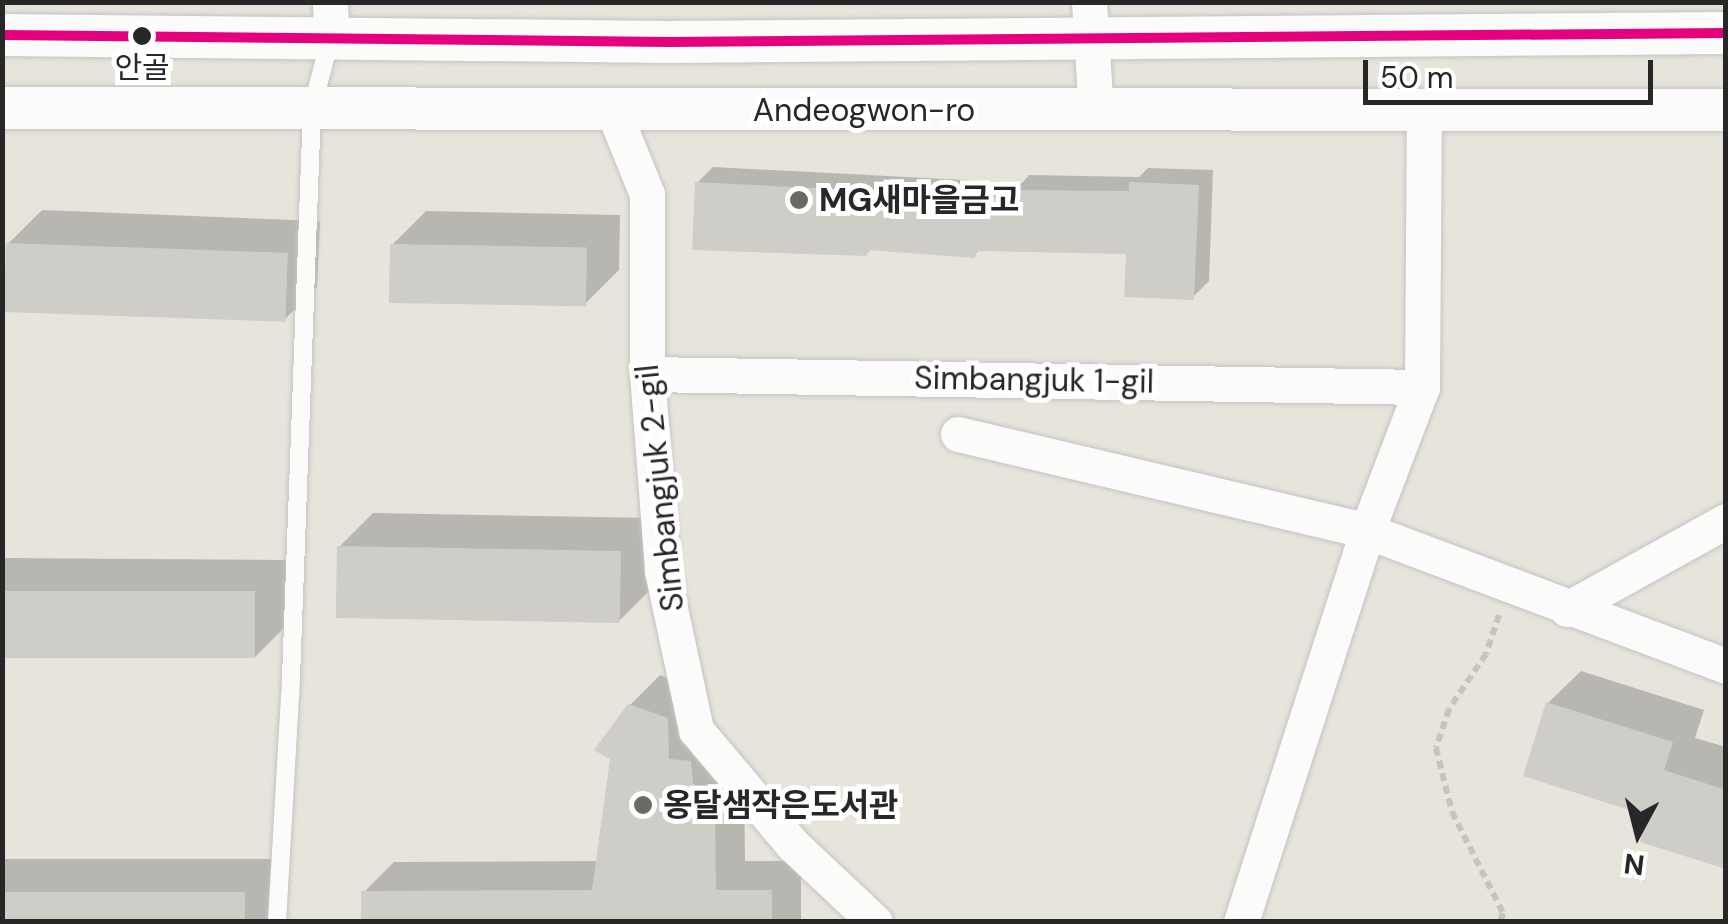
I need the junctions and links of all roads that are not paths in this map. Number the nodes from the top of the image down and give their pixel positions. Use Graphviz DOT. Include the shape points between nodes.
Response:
graph roads {
  1 [pos="330,19"];
  2 [pos="1091,20"];
  3 [pos="1726,33"];
  4 [pos="2,35"];
  5 [pos="2,108"];
  6 [pos="312,108"];
  7 [pos="612,108"];
  8 [pos="1424,110"];
  9 [pos="1726,110"];
  10 [pos="1096,112"];
  11 [pos="647,374"];
  12 [pos="1422,387"];
  13 [pos="958,434"];
  14 [pos="1726,522"];
  15 [pos="1367,531"];
  16 [pos="1567,609"];
  17 [pos="1726,666"];
  18 [pos="277,922"];
  19 [pos="875,922"];
  20 [pos="1240,922"];
  1 -- 2 [label="street" via="668,42"];
  1 -- 4 [label="street"];
  1 -- 6 [label="lane"];
  2 -- 3 [label="street"];
  2 -- 10 [label="street"];
  5 -- 6 [label="street, Andeogwon-ro"];
  6 -- 7 [label="street, Andeogwon-ro"];
  6 -- 18 [label="lane"];
  7 -- 10 [label="street, Andeogwon-ro"];
  7 -- 11 [label="street, Simbangjuk 2-gil" via="647,194"];
  8 -- 9 [label="street, Andeogwon-ro"];
  8 -- 10 [label="street, Andeogwon-ro"];
  8 -- 12 [label="street"];
  11 -- 12 [label="street, Simbangjuk 1-gil"];
  11 -- 19 [label="street, Simbangjuk 2-gil" via="662,571 696,730 794,845"];
  12 -- 15 [label="street"];
  13 -- 15 [label="street, Simbangjuk 1-gil"];
  14 -- 16 [label="street"];
  15 -- 16 [label="street, Simbangjuk 1-gil"];
  15 -- 20 [label="street"];
  16 -- 17 [label="street, Simbangjuk 1-gil"];
}
